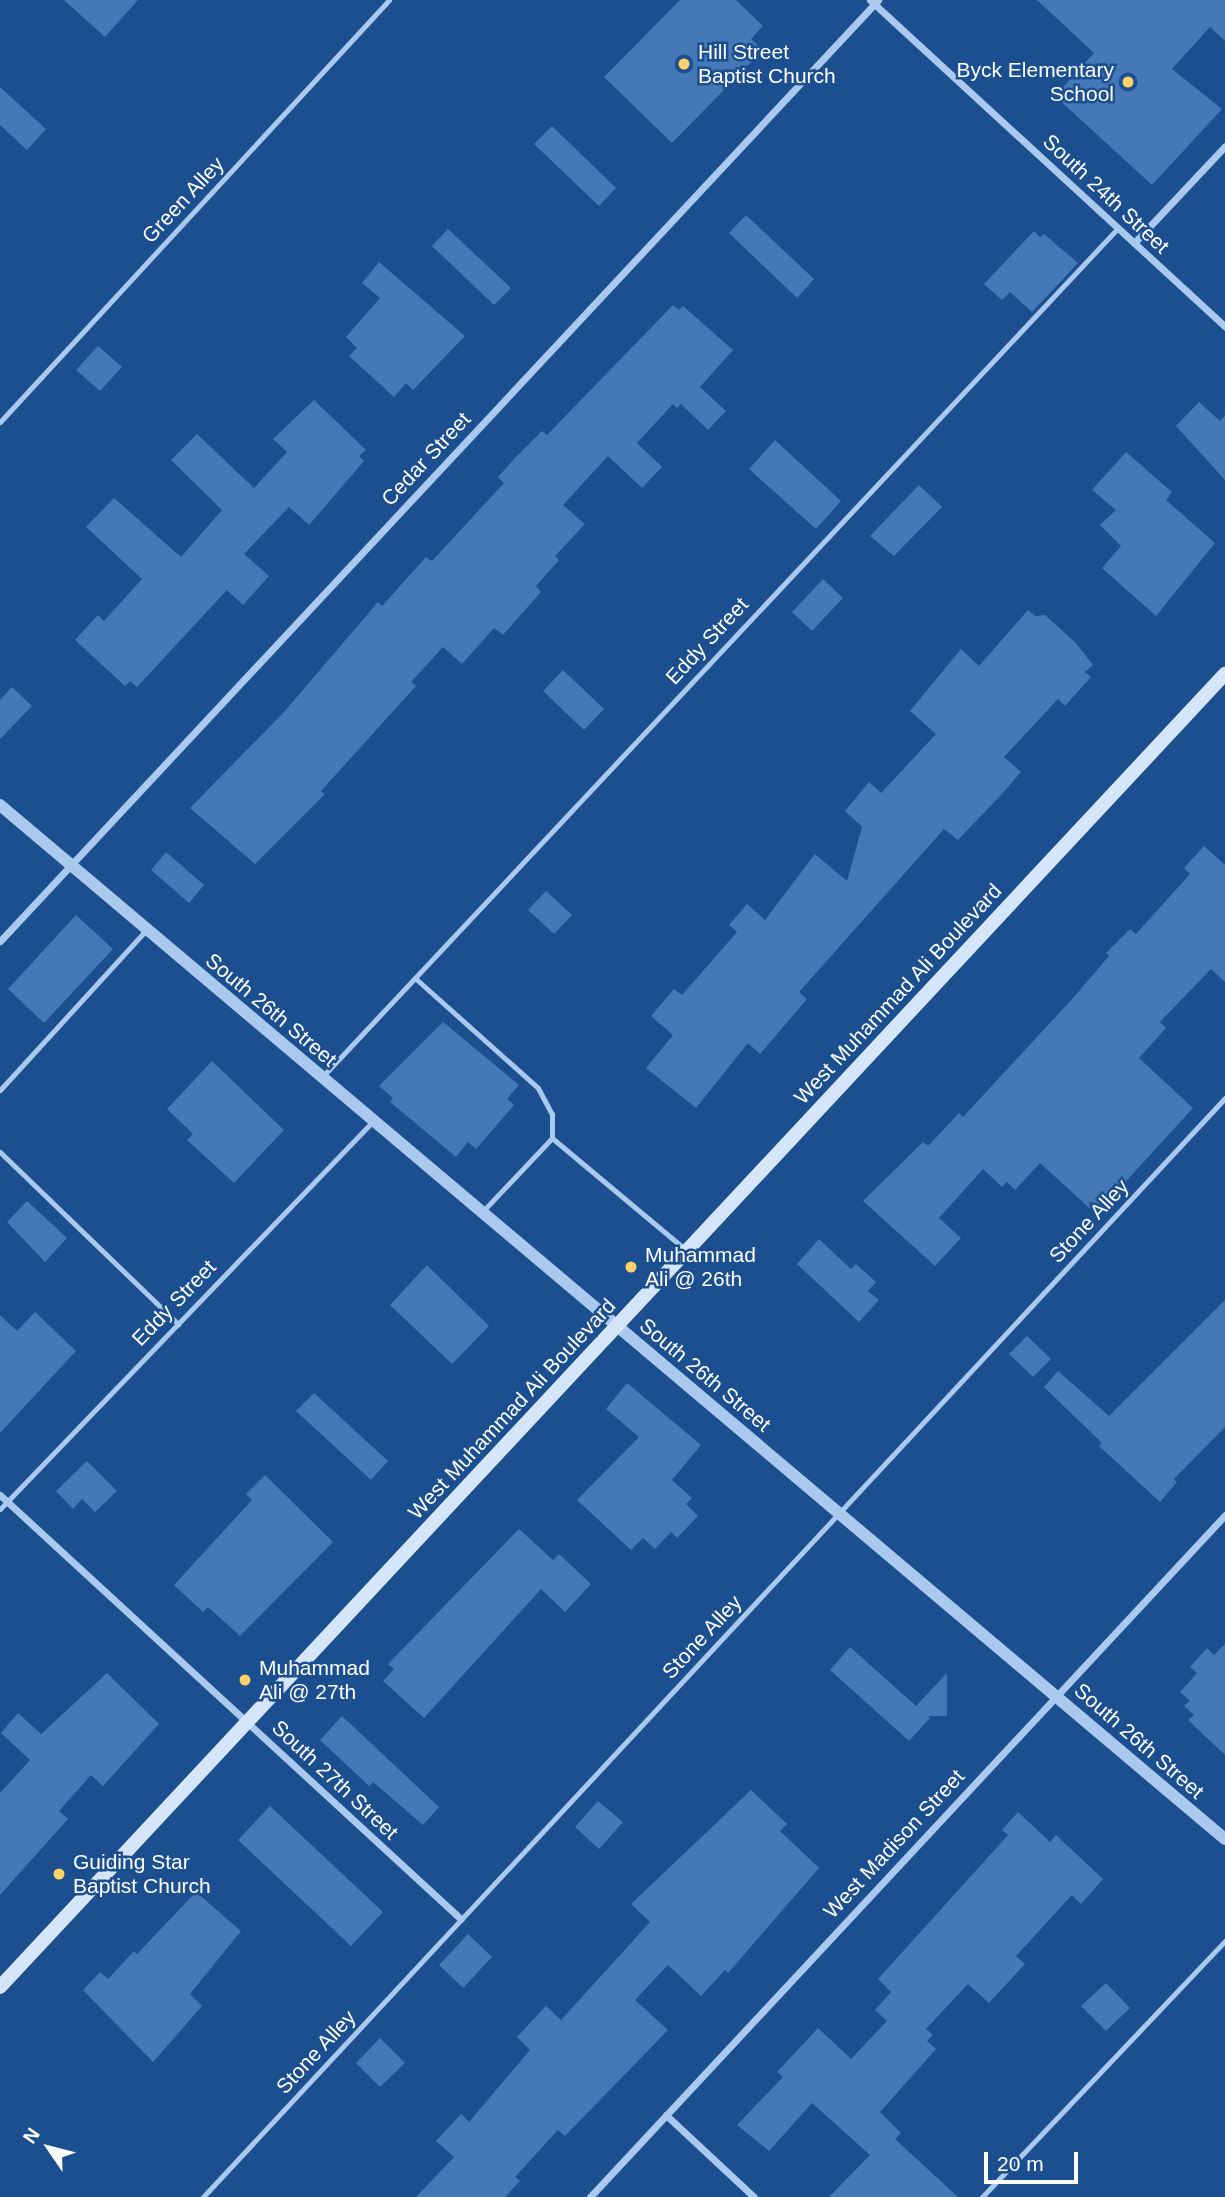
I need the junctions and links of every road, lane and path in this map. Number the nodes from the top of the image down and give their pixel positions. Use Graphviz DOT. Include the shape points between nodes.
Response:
graph roads {
  1 [pos="389,0"];
  2 [pos="874,1"];
  3 [pos="1225,146"];
  4 [pos="1118,228"];
  5 [pos="1134,243"];
  6 [pos="1225,327"];
  7 [pos="0,422"];
  8 [pos="1225,674"];
  9 [pos="0,806"];
  10 [pos="70,866"];
  11 [pos="146,930"];
  12 [pos="0,941"];
  13 [pos="415,978"];
  14 [pos="322,1077"];
  15 [pos="0,1090"];
  16 [pos="1225,1098"];
  17 [pos="373,1121"];
  18 [pos="552,1138"];
  19 [pos="0,1152"];
  20 [pos="482,1212"];
  21 [pos="689,1252"];
  22 [pos="178,1324"];
  23 [pos="617,1328"];
  24 [pos="0,1494"];
  25 [pos="7,1501"];
  26 [pos="0,1509"];
  27 [pos="840,1512"];
  28 [pos="1225,1515"];
  29 [pos="1056,1696"];
  30 [pos="247,1722"];
  31 [pos="1225,1839"];
  32 [pos="461,1919"];
  33 [pos="1225,1941"];
  34 [pos="0,1987"];
  35 [pos="666,2115"];
  36 [pos="203,2197"];
  37 [pos="590,2197"];
  38 [pos="754,2197"];
  39 [pos="982,2197"];
  1 -- 7 [label="lane, Green Alley"];
  2 -- 4 [label="street, South 24th Street"];
  2 -- 10 [label="street, Cedar Street"];
  3 -- 5 [label="street"];
  4 -- 5 [label="street, South 24th Street"];
  4 -- 13 [label="lane, Eddy Street"];
  5 -- 6 [label="street, South 24th Street"];
  8 -- 21 [label="main road, West Muhammad Ali Boulevard"];
  9 -- 10 [label="street, South 26th Street"];
  10 -- 11 [label="street, South 26th Street"];
  10 -- 12 [label="street, Cedar Street"];
  11 -- 14 [label="street, South 26th Street"];
  11 -- 15 [label="lane"];
  13 -- 14 [label="lane, Eddy Street"];
  13 -- 18 [label="lane" via="538,1088 552,1114"];
  14 -- 17 [label="street, South 26th Street"];
  16 -- 27 [label="lane, Stone Alley"];
  17 -- 20 [label="street, South 26th Street"];
  17 -- 22 [label="lane, Eddy Street"];
  18 -- 20 [label="lane"];
  18 -- 21 [label="lane"];
  19 -- 22 [label="lane"];
  20 -- 23 [label="street, South 26th Street"];
  21 -- 23 [label="main road, West Muhammad Ali Boulevard"];
  22 -- 25 [label="lane, Eddy Street"];
  23 -- 27 [label="street, South 26th Street"];
  23 -- 30 [label="main road, West Muhammad Ali Boulevard" via="599,1342"];
  24 -- 25 [label="street, South 27th Street"];
  25 -- 26 [label="lane, Eddy Street"];
  25 -- 30 [label="street, South 27th Street"];
  27 -- 29 [label="street, South 26th Street"];
  27 -- 32 [label="lane, Stone Alley"];
  28 -- 29 [label="street, West Madison Street"];
  29 -- 31 [label="street, South 26th Street"];
  29 -- 35 [label="street, West Madison Street"];
  30 -- 32 [label="street, South 27th Street"];
  30 -- 34 [label="main road, West Muhammad Ali Boulevard"];
  32 -- 36 [label="lane, Stone Alley"];
  33 -- 39 [label="lane"];
  35 -- 37 [label="street, West Madison Street"];
  35 -- 38 [label="street"];
}
